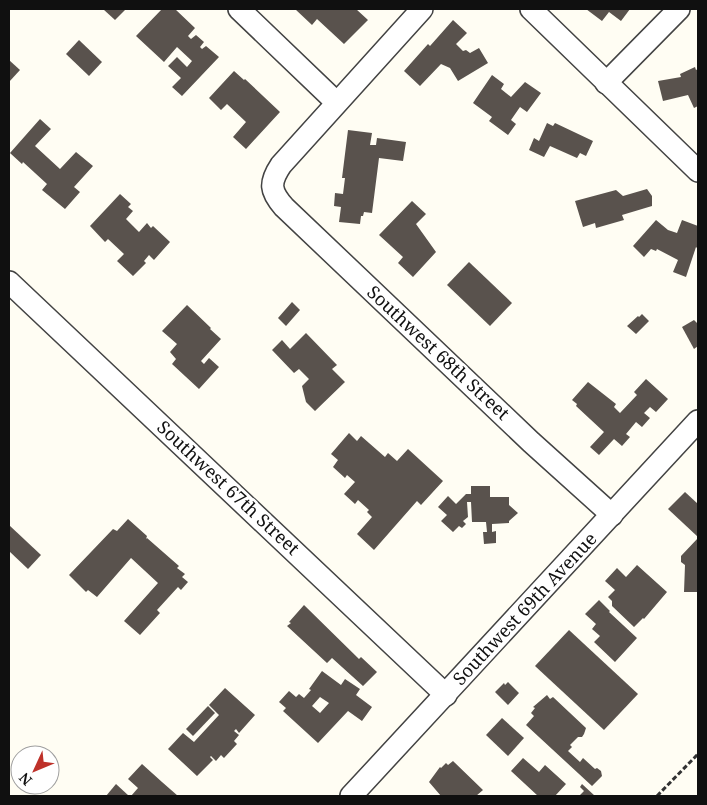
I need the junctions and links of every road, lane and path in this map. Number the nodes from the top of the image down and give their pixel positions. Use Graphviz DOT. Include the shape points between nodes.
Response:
graph roads {
  1 [pos="238,9"];
  2 [pos="422,9"];
  3 [pos="531,9"];
  4 [pos="679,9"];
  5 [pos="606,83"];
  6 [pos="336,102"];
  7 [pos="698,171"];
  8 [pos="9,282"];
  9 [pos="698,422"];
  10 [pos="612,515"];
  11 [pos="446,695"];
  12 [pos="698,754"];
  13 [pos="350,796"];
  14 [pos="657,796"];
  1 -- 6 [label="street"];
  2 -- 6 [label="street"];
  3 -- 5 [label="street"];
  4 -- 5 [label="street"];
  5 -- 7 [label="street"];
  6 -- 10 [label="street, Southwest 68th Street" via="281,165 274,178 274,193 284,207"];
  8 -- 11 [label="street, Southwest 67th Street"];
  9 -- 10 [label="street, Southwest 69th Avenue"];
  10 -- 11 [label="street, Southwest 69th Avenue"];
  11 -- 13 [label="street, Southwest 69th Avenue"];
  12 -- 14 [label="path"];
}
